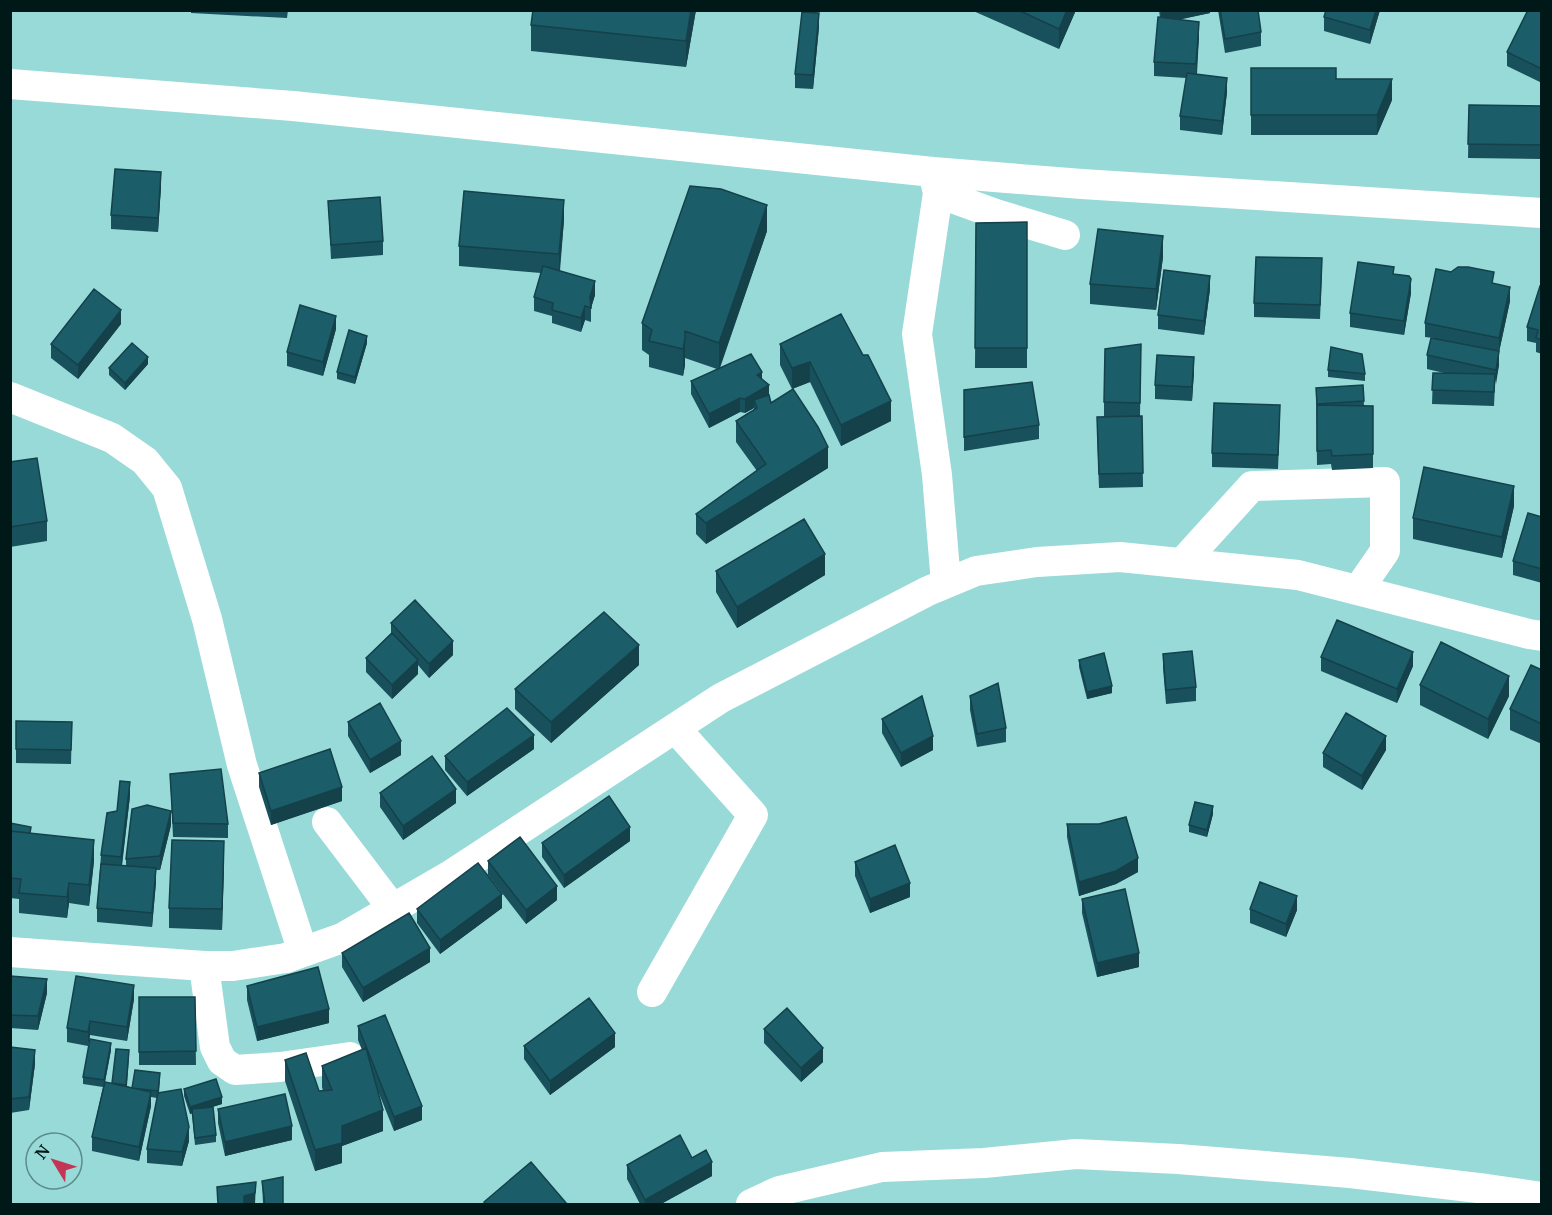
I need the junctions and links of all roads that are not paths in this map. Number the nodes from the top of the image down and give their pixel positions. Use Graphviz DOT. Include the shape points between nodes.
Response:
graph roads {
  1 [pos="10,84"];
  2 [pos="936,183"];
  3 [pos="1542,213"];
  4 [pos="1065,235"];
  5 [pos="10,398"];
  6 [pos="1182,563"];
  7 [pos="946,584"];
  8 [pos="1358,590"];
  9 [pos="1542,636"];
  10 [pos="675,728"];
  11 [pos="327,822"];
  12 [pos="393,909"];
  13 [pos="10,952"];
  14 [pos="303,952"];
  15 [pos="204,966"];
  16 [pos="652,992"];
  17 [pos="350,1057"];
  18 [pos="1542,1197"];
  19 [pos="751,1204"];
  1 -- 2 [label="street" via="293,106"];
  2 -- 3 [label="street" via="1082,184"];
  2 -- 4 [label="street" via="996,214"];
  2 -- 7 [label="street" via="917,333 937,475"];
  5 -- 14 [label="street" via="112,438 145,461 166,488 207,618 242,765"];
  6 -- 7 [label="street" via="1120,557 1037,562 976,572"];
  6 -- 8 [label="street" via="1298,575"];
  6 -- 8 [label="street" via="1252,486 1385,482 1385,551"];
  7 -- 10 [label="street" via="721,698"];
  8 -- 9 [label="street"];
  10 -- 12 [label="street" via="450,876"];
  10 -- 16 [label="street" via="753,815"];
  11 -- 12 [label="street"];
  12 -- 14 [label="street" via="342,938"];
  13 -- 15 [label="street"];
  14 -- 15 [label="street" via="233,966"];
  15 -- 17 [label="street" via="215,1047 222,1061 235,1070"];
  18 -- 19 [label="street" via="1350,1173 1076,1154 882,1167 779,1191"];
}
